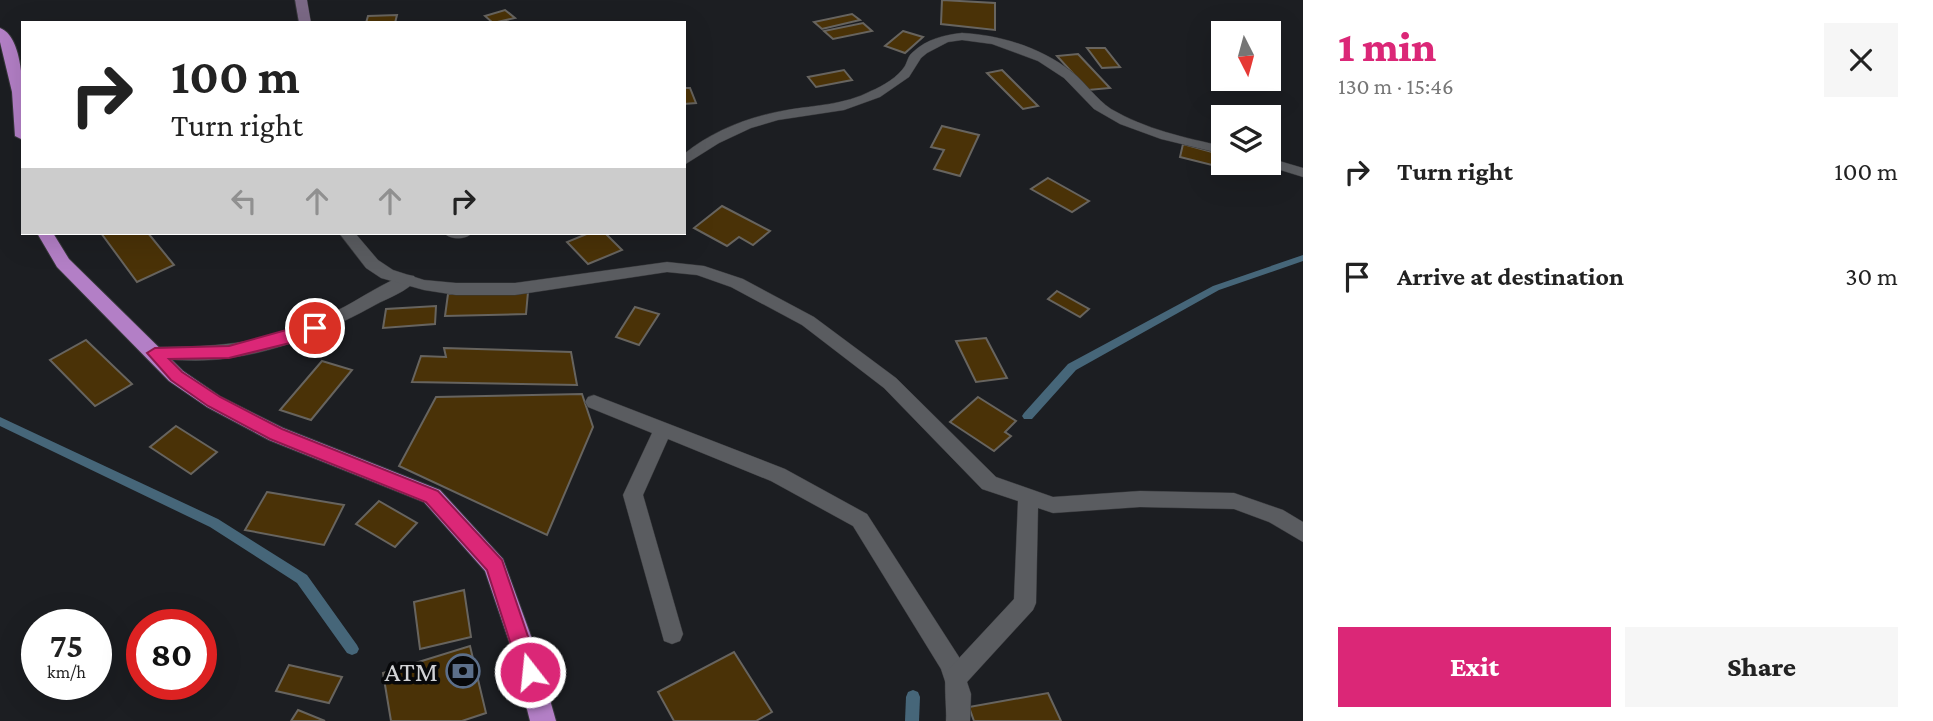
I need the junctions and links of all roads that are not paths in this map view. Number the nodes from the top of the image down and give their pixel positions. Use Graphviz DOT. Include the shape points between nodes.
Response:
graph roads {
  1 [pos="301,0"];
  2 [pos="304,21"];
  3 [pos="0,32"];
  4 [pos="21,114"];
  5 [pos="1211,147"];
  6 [pos="686,160"];
  7 [pos="1281,166"];
  8 [pos="1303,173"];
  9 [pos="46,235"];
  10 [pos="349,235"];
  11 [pos="408,280"];
  12 [pos="155,353"];
  13 [pos="594,402"];
  14 [pos="663,429"];
  15 [pos="1028,497"];
  16 [pos="1303,533"];
  17 [pos="672,634"];
  18 [pos="955,679"];
  19 [pos="542,721"];
  20 [pos="958,721"];
  1 -- 2 [label="main road"];
  3 -- 4 [label="highway" via="6,39"];
  5 -- 6 [label="street" via="1175,139 1108,113 1069,76 1020,47 962,37 947,38 915,55 902,77 885,89 844,106 740,127"];
  7 -- 8 [label="street"];
  9 -- 12 [label="highway" via="63,263"];
  10 -- 11 [label="street" via="372,264"];
  11 -- 12 [label="street" via="346,314 290,337 229,352"];
  11 -- 15 [label="street" via="456,289 515,289 667,267 724,279 808,321 890,383 989,484"];
  12 -- 19 [label="highway" via="176,376 214,402 276,434 432,496 495,566"];
  13 -- 14 [label="street"];
  14 -- 17 [label="street" via="633,495"];
  14 -- 18 [label="street" via="778,475 860,520 951,665"];
  15 -- 16 [label="street" via="1053,505 1140,499 1234,501 1276,516"];
  15 -- 18 [label="street" via="1025,603"];
  18 -- 20 [label="street"];
}
